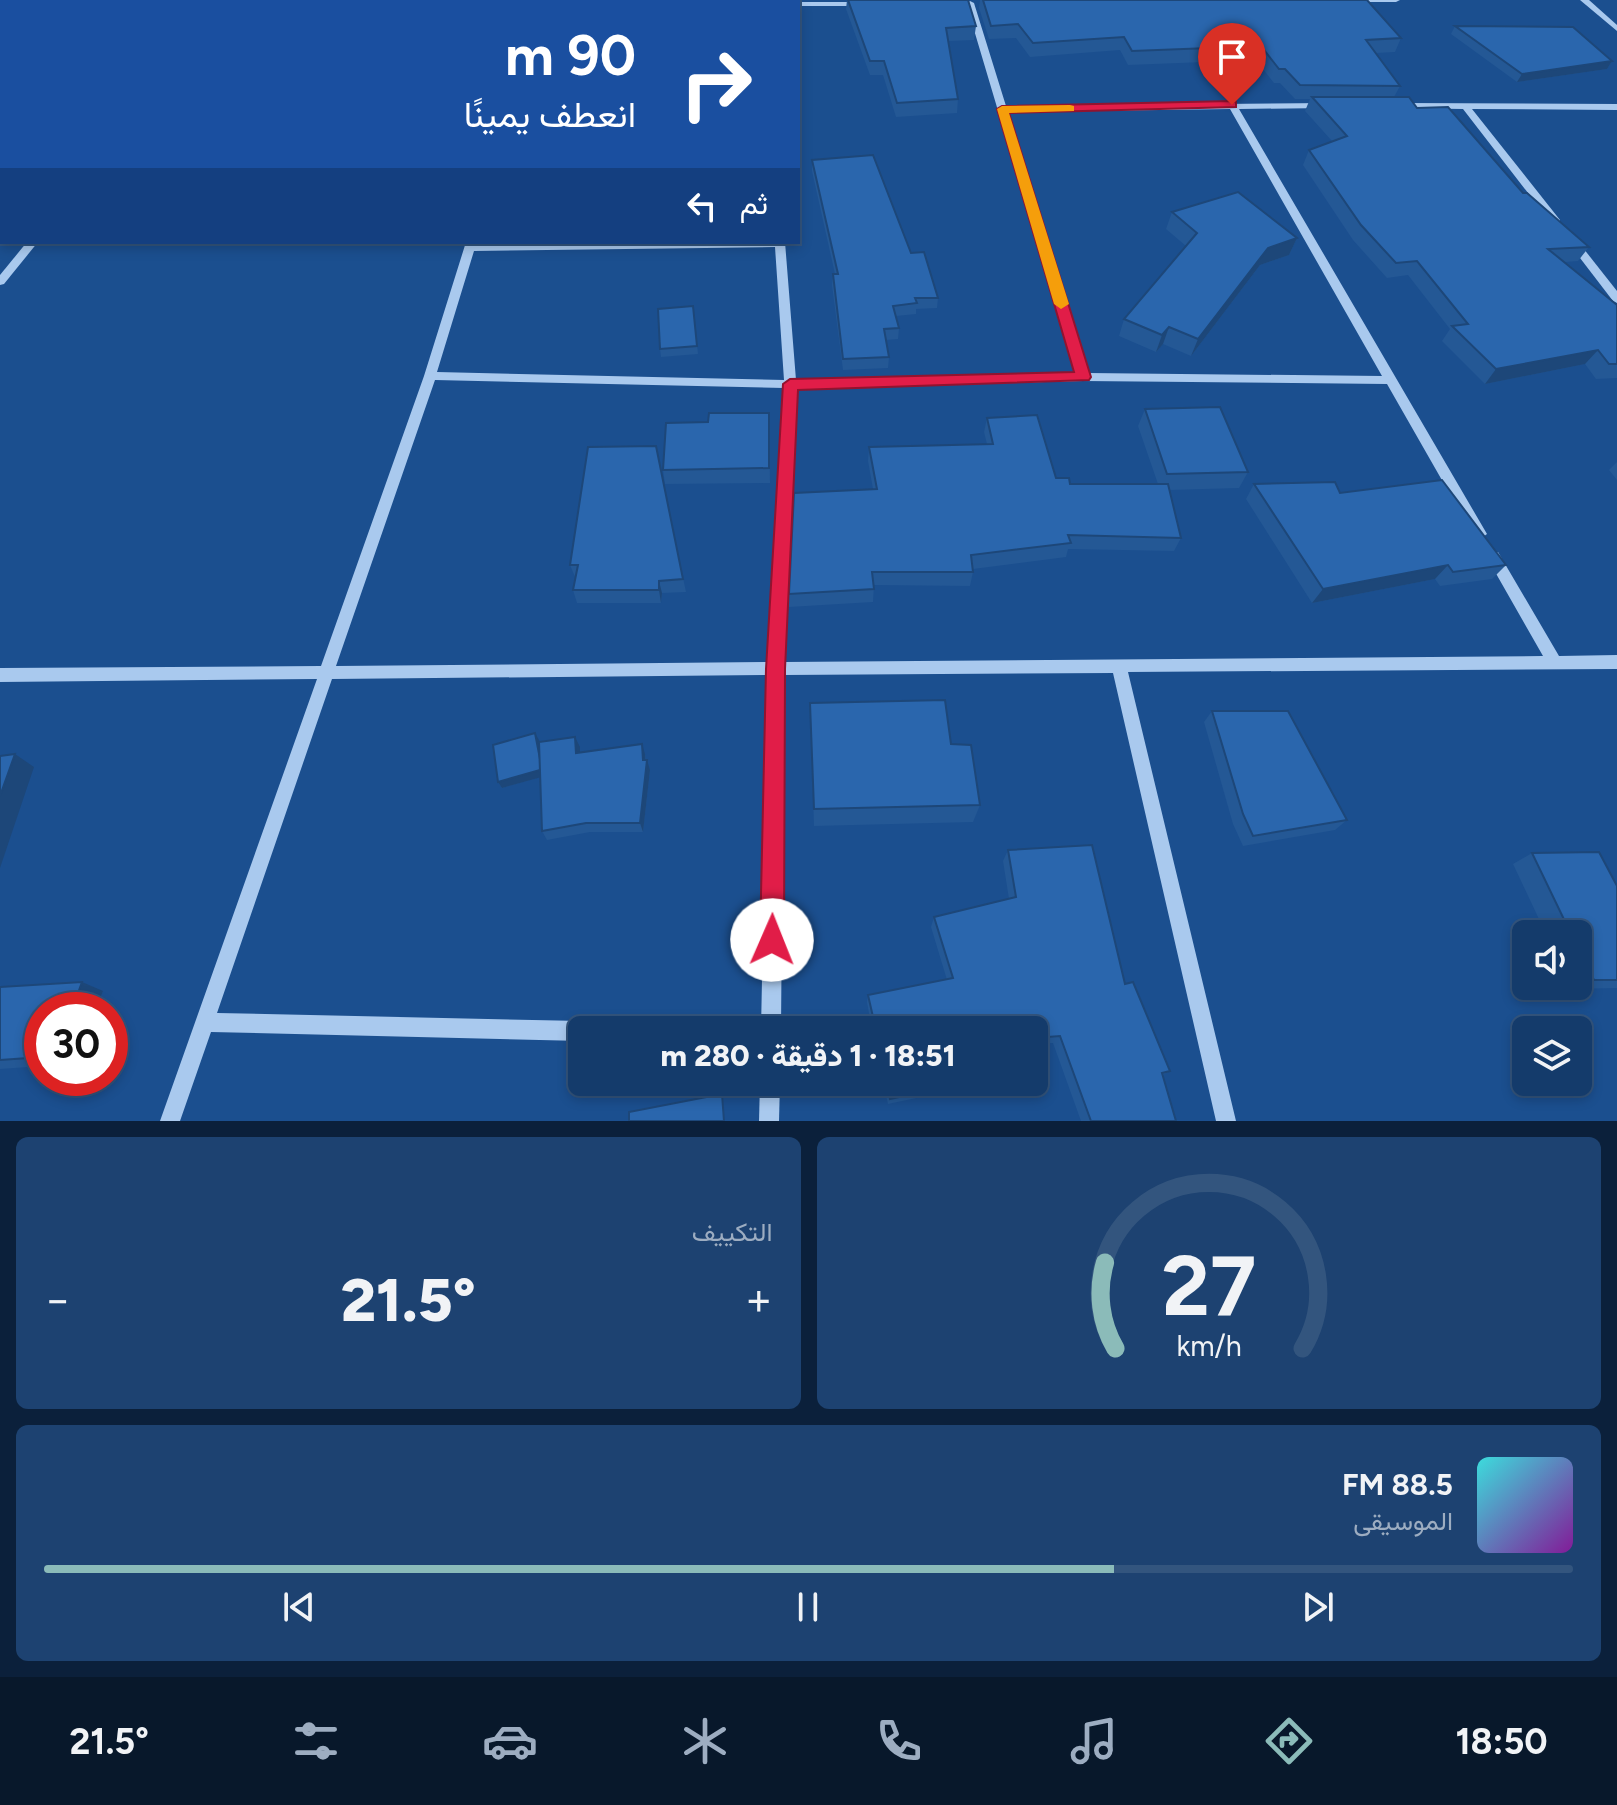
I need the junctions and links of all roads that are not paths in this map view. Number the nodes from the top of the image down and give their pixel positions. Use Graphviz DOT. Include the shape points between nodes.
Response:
graph roads {
  1 [pos="1333,0"];
  2 [pos="1379,0"];
  3 [pos="1396,0"];
  4 [pos="1584,0"];
  5 [pos="955,3"];
  6 [pos="970,3"];
  7 [pos="985,3"];
  8 [pos="800,4"];
  9 [pos="876,4"];
  10 [pos="1617,29"];
  11 [pos="1232,105"];
  12 [pos="1340,105"];
  13 [pos="1387,106"];
  14 [pos="1465,106"];
  15 [pos="1617,107"];
  16 [pos="1002,109"];
  17 [pos="31,244"];
  18 [pos="625,244"];
  19 [pos="780,244"];
  20 [pos="470,245"];
  21 [pos="0,282"];
  22 [pos="1617,299"];
  23 [pos="430,376"];
  24 [pos="1083,377"];
  25 [pos="1391,380"];
  26 [pos="790,384"];
  27 [pos="1617,662"];
  28 [pos="1555,663"];
  29 [pos="1119,666"];
  30 [pos="776,669"];
  31 [pos="327,672"];
  32 [pos="0,675"];
  33 [pos="771,1016"];
  34 [pos="204,1022"];
  35 [pos="568,1031"];
  36 [pos="770,1096"];
  37 [pos="170,1121"];
  38 [pos="769,1121"];
  39 [pos="1226,1121"];
  1 -- 2 [label="street"];
  2 -- 3 [label="street"];
  4 -- 10 [label="street"];
  5 -- 6 [label="street"];
  6 -- 7 [label="street"];
  6 -- 16 [label="street"];
  8 -- 9 [label="street"];
  11 -- 12 [label="street"];
  11 -- 16 [label="street"];
  11 -- 25 [label="street"];
  13 -- 14 [label="street"];
  14 -- 15 [label="street"];
  14 -- 22 [label="street"];
  16 -- 24 [label="street"];
  17 -- 21 [label="street"];
  18 -- 20 [label="street"];
  19 -- 26 [label="street"];
  20 -- 23 [label="street"];
  23 -- 26 [label="street"];
  23 -- 31 [label="street"];
  24 -- 25 [label="street"];
  24 -- 26 [label="street"];
  25 -- 28 [label="street"];
  26 -- 30 [label="street"];
  27 -- 28 [label="street"];
  28 -- 29 [label="street"];
  29 -- 30 [label="street"];
  29 -- 39 [label="street"];
  30 -- 31 [label="street"];
  30 -- 33 [label="street"];
  31 -- 32 [label="street"];
  31 -- 34 [label="street"];
  34 -- 35 [label="street"];
  34 -- 37 [label="street"];
  36 -- 38 [label="street"];
}
